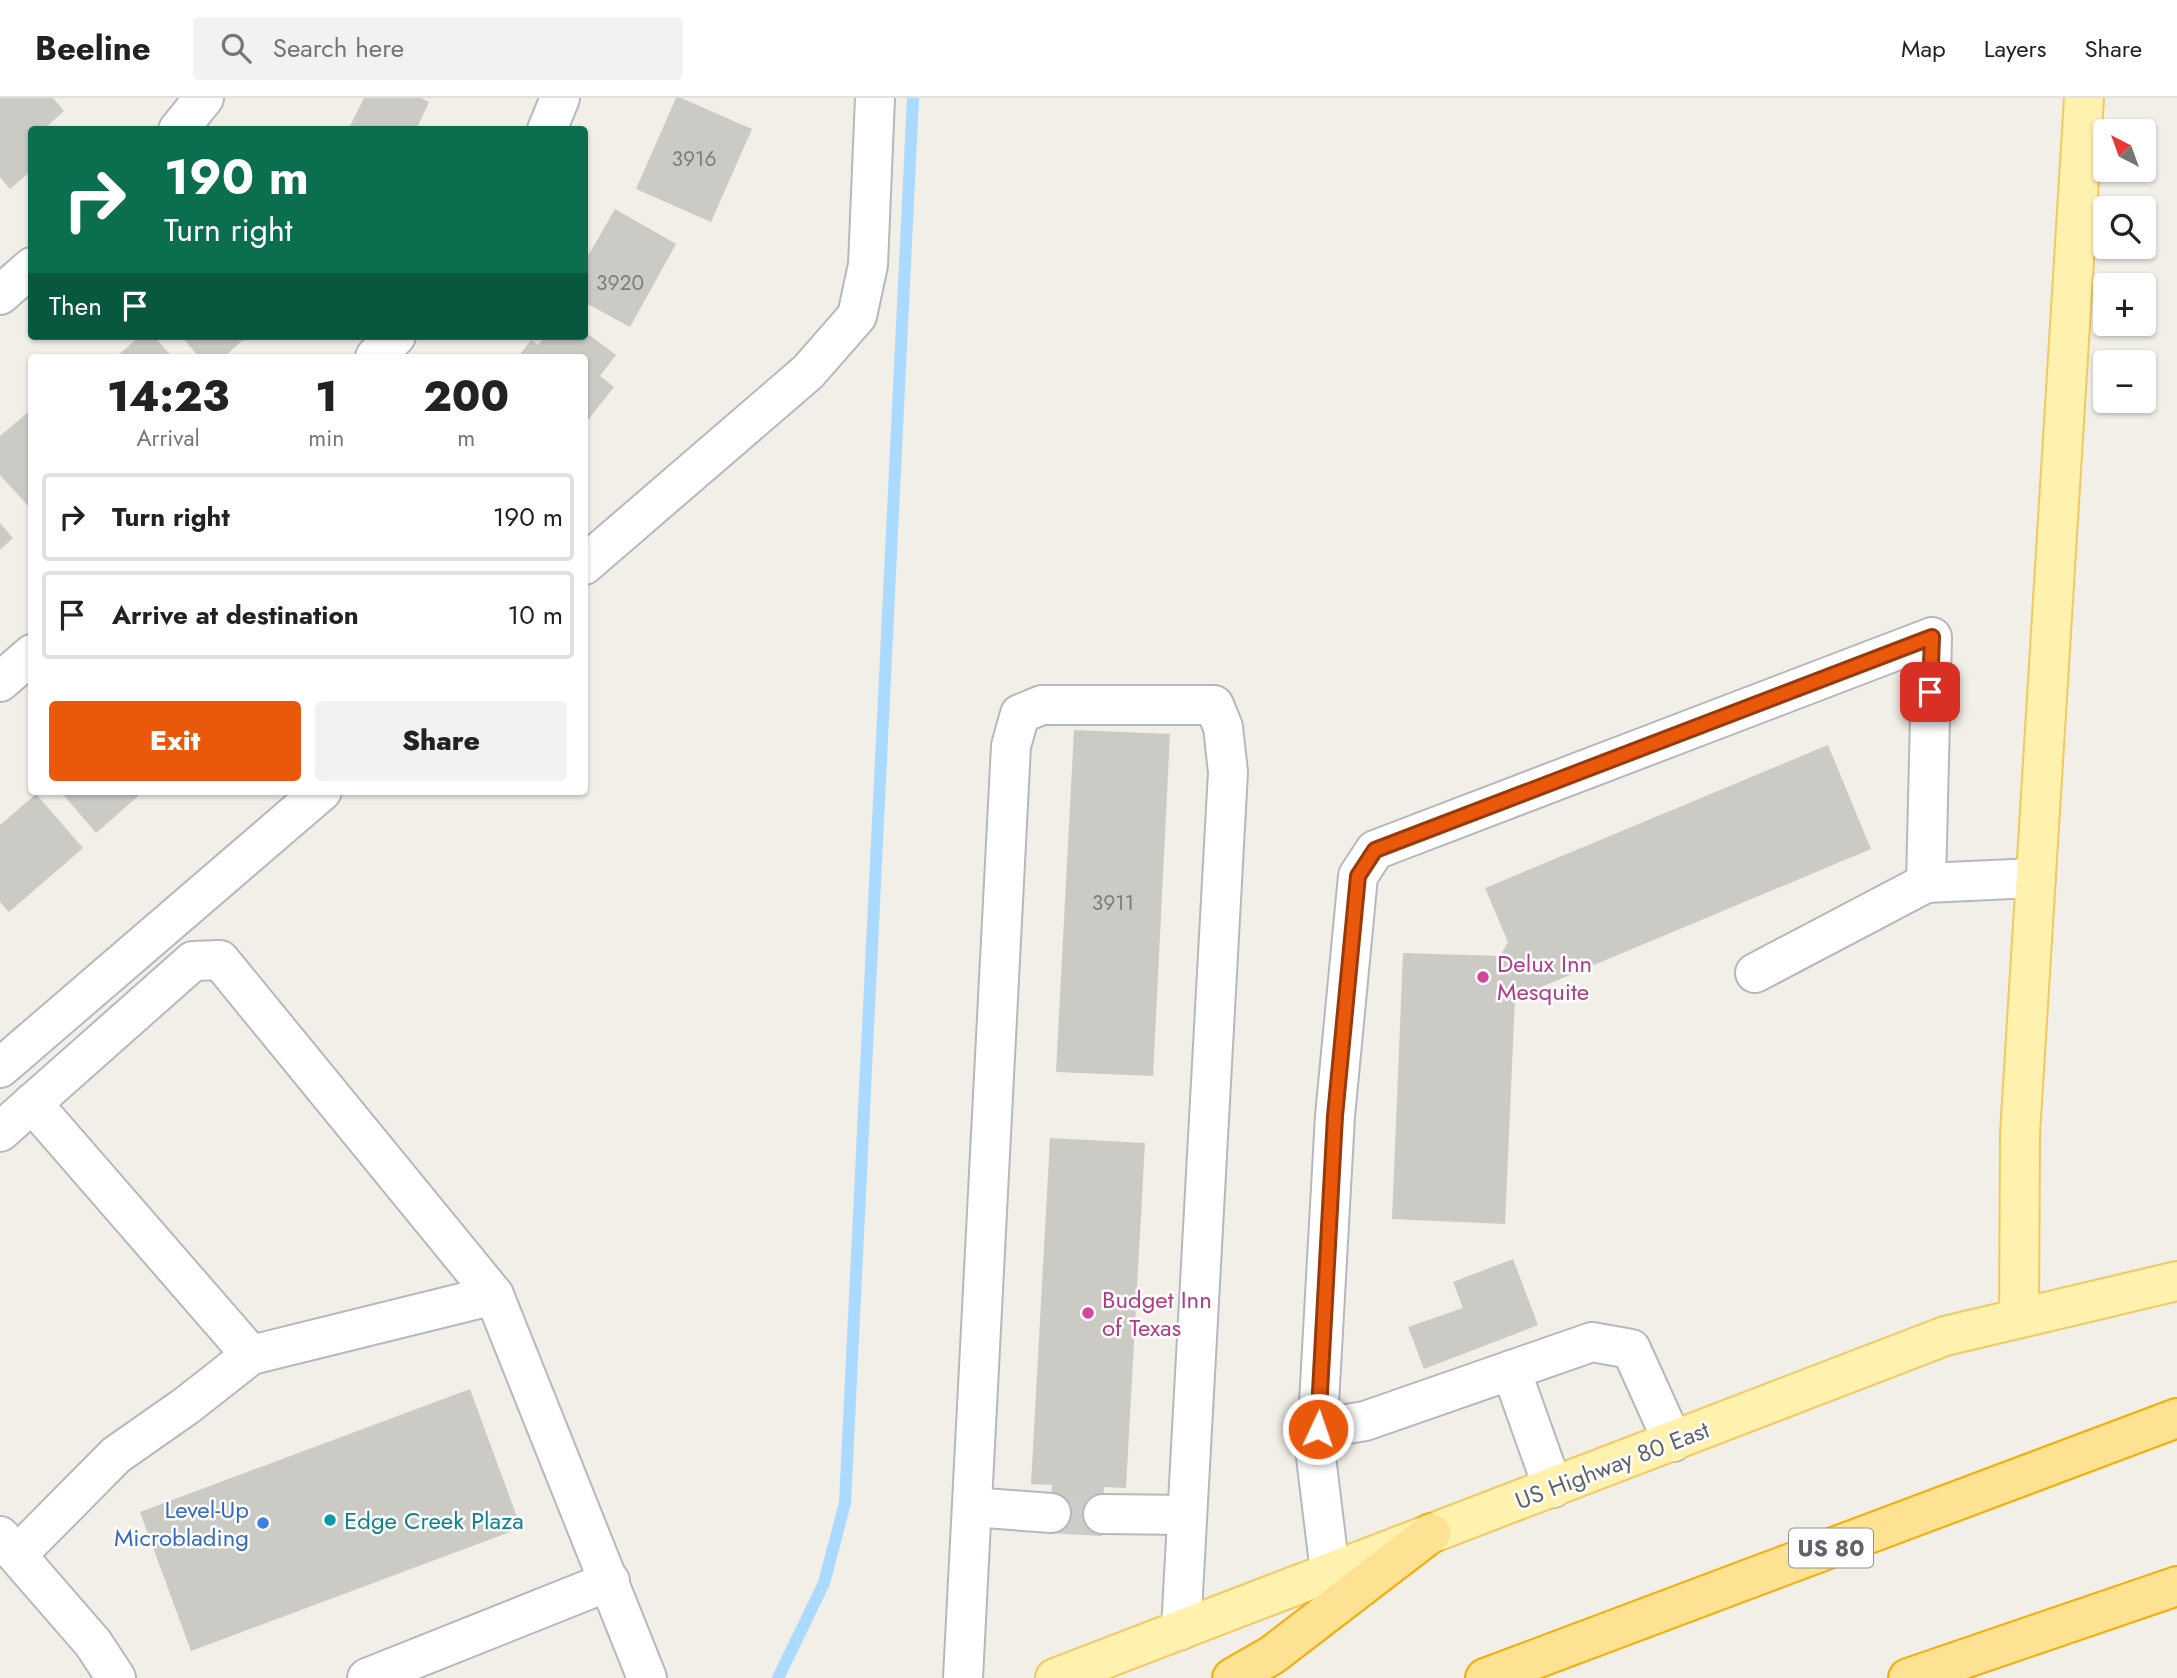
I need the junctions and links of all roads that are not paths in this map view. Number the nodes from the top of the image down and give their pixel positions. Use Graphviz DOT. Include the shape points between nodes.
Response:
graph roads {
  1 [pos="204,98"];
  2 [pos="560,98"];
  3 [pos="875,98"];
  4 [pos="2084,98"];
  5 [pos="180,126"];
  6 [pos="549,126"];
  7 [pos="28,270"];
  8 [pos="0,295"];
  9 [pos="392,340"];
  10 [pos="378,354"];
  11 [pos="588,562"];
  12 [pos="28,657"];
  13 [pos="0,681"];
  14 [pos="317,795"];
  15 [pos="2036,878"];
  16 [pos="1926,883"];
  17 [pos="1755,973"];
  18 [pos="0,1068"];
  19 [pos="32,1103"];
  20 [pos="0,1132"];
  21 [pos="2177,1281"];
  22 [pos="495,1295"];
  23 [pos="2019,1317"];
  24 [pos="251,1355"];
  25 [pos="1511,1370"];
  26 [pos="2177,1418"];
  27 [pos="1318,1429"];
  28 [pos="1673,1442"];
  29 [pos="1553,1488"];
  30 [pos="972,1507"];
  31 [pos="1051,1513"];
  32 [pos="1103,1514"];
  33 [pos="1187,1515"];
  34 [pos="1431,1533"];
  35 [pos="8,1545"];
  36 [pos="1330,1572"];
  37 [pos="610,1581"];
  38 [pos="2177,1586"];
  39 [pos="1181,1630"];
  40 [pos="116,1678"];
  41 [pos="367,1678"];
  42 [pos="647,1678"];
  43 [pos="963,1678"];
  44 [pos="1055,1678"];
  45 [pos="1232,1678"];
  46 [pos="1485,1678"];
  47 [pos="1908,1678"];
  1 -- 5 [label="street"];
  2 -- 6 [label="street"];
  3 -- 11 [label="street" via="868,265 857,316 808,372"];
  4 -- 15 [label="main road"];
  7 -- 8 [label="street"];
  9 -- 10 [label="street"];
  12 -- 13 [label="street"];
  14 -- 18 [label="street"];
  15 -- 16 [label="street"];
  15 -- 23 [label="main road" via="2020,1134"];
  16 -- 17 [label="street"];
  16 -- 27 [label="street" via="1932,637 1375,850 1358,876 1335,1116"];
  19 -- 20 [label="street"];
  19 -- 22 [label="street" via="193,961 220,960"];
  19 -- 24 [label="street"];
  21 -- 23 [label="main road, US Highway 80 East"];
  22 -- 24 [label="street"];
  22 -- 37 [label="street"];
  23 -- 28 [label="main road, US Highway 80 East" via="1945,1336"];
  24 -- 35 [label="street" via="116,1455"];
  25 -- 27 [label="street" via="1365,1421"];
  25 -- 28 [label="street" via="1592,1342 1630,1349"];
  25 -- 29 [label="street"];
  26 -- 46 [label="highway, US 80"];
  27 -- 36 [label="street" via="1316,1457"];
  28 -- 29 [label="main road, US Highway 80 East"];
  29 -- 34 [label="main road, US Highway 80 East"];
  30 -- 31 [label="street"];
  30 -- 33 [label="street" via="1011,746 1020,714 1042,705 1214,705 1223,727 1228,772"];
  30 -- 43 [label="street"];
  32 -- 33 [label="street"];
  33 -- 39 [label="street"];
  34 -- 36 [label="main road, US Highway 80 East"];
  34 -- 45 [label="highway" via="1272,1656"];
  35 -- 40 [label="street" via="93,1643"];
  36 -- 39 [label="main road, US Highway 80 East"];
  37 -- 41 [label="street"];
  37 -- 42 [label="street"];
  38 -- 47 [label="highway"];
  39 -- 44 [label="main road, US Highway 80 East"];
}
